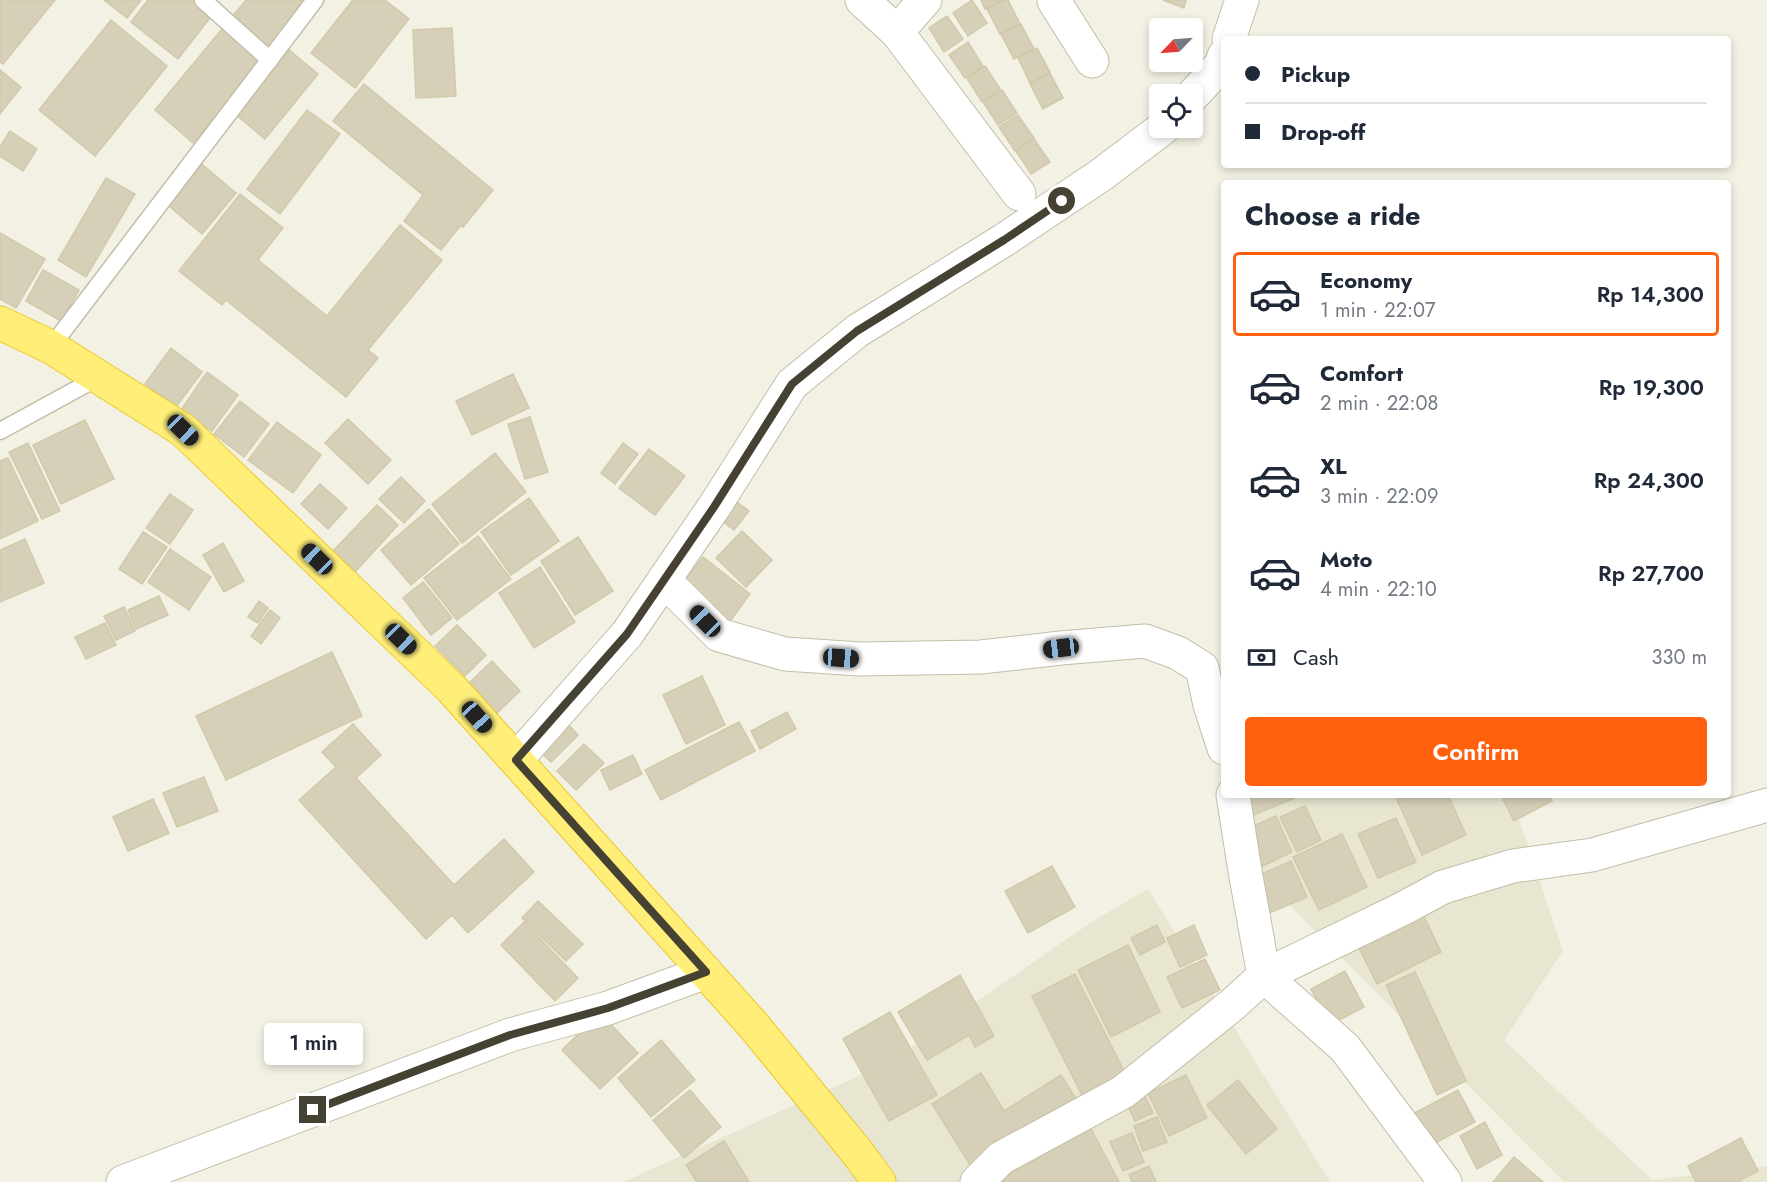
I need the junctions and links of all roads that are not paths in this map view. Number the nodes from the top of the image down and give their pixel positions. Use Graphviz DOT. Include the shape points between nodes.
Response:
graph roads {
  1 [pos="203,0"];
  2 [pos="315,0"];
  3 [pos="862,0"];
  4 [pos="925,0"];
  5 [pos="1056,0"];
  6 [pos="1242,0"];
  7 [pos="897,32"];
  8 [pos="1230,36"];
  9 [pos="270,60"];
  10 [pos="1092,61"];
  11 [pos="1221,65"];
  12 [pos="1203,84"];
  13 [pos="1149,138"];
  14 [pos="1019,194"];
  15 [pos="0,323"];
  16 [pos="51,347"];
  17 [pos="99,377"];
  18 [pos="0,431"];
  19 [pos="664,580"];
  20 [pos="1221,739"];
  21 [pos="516,760"];
  22 [pos="1233,798"];
  23 [pos="1767,805"];
  24 [pos="706,972"];
  25 [pos="1264,976"];
  26 [pos="123,1182"];
  27 [pos="879,1182"];
  28 [pos="976,1182"];
  29 [pos="1445,1182"];
  1 -- 9 [label="lane"];
  2 -- 9 [label="lane"];
  3 -- 7 [label="street"];
  4 -- 7 [label="street"];
  5 -- 10 [label="street"];
  6 -- 8 [label="street"];
  7 -- 14 [label="street"];
  9 -- 16 [label="lane"];
  11 -- 12 [label="street"];
  13 -- 19 [label="street" via="1014,234 857,331 792,384"];
  15 -- 16 [label="highway"];
  16 -- 17 [label="highway"];
  17 -- 18 [label="lane"];
  17 -- 21 [label="highway" via="183,430 452,688"];
  19 -- 20 [label="street" via="719,635 785,654 860,659 981,657 1145,640 1202,668"];
  19 -- 21 [label="street" via="627,634"];
  21 -- 24 [label="highway"];
  22 -- 25 [label="street"];
  23 -- 25 [label="street" via="1592,855 1513,866 1443,887"];
  24 -- 26 [label="street" via="608,1008 510,1035"];
  24 -- 27 [label="highway"];
  25 -- 28 [label="street" via="1123,1092 1001,1158"];
  25 -- 29 [label="street" via="1345,1047"];
}
